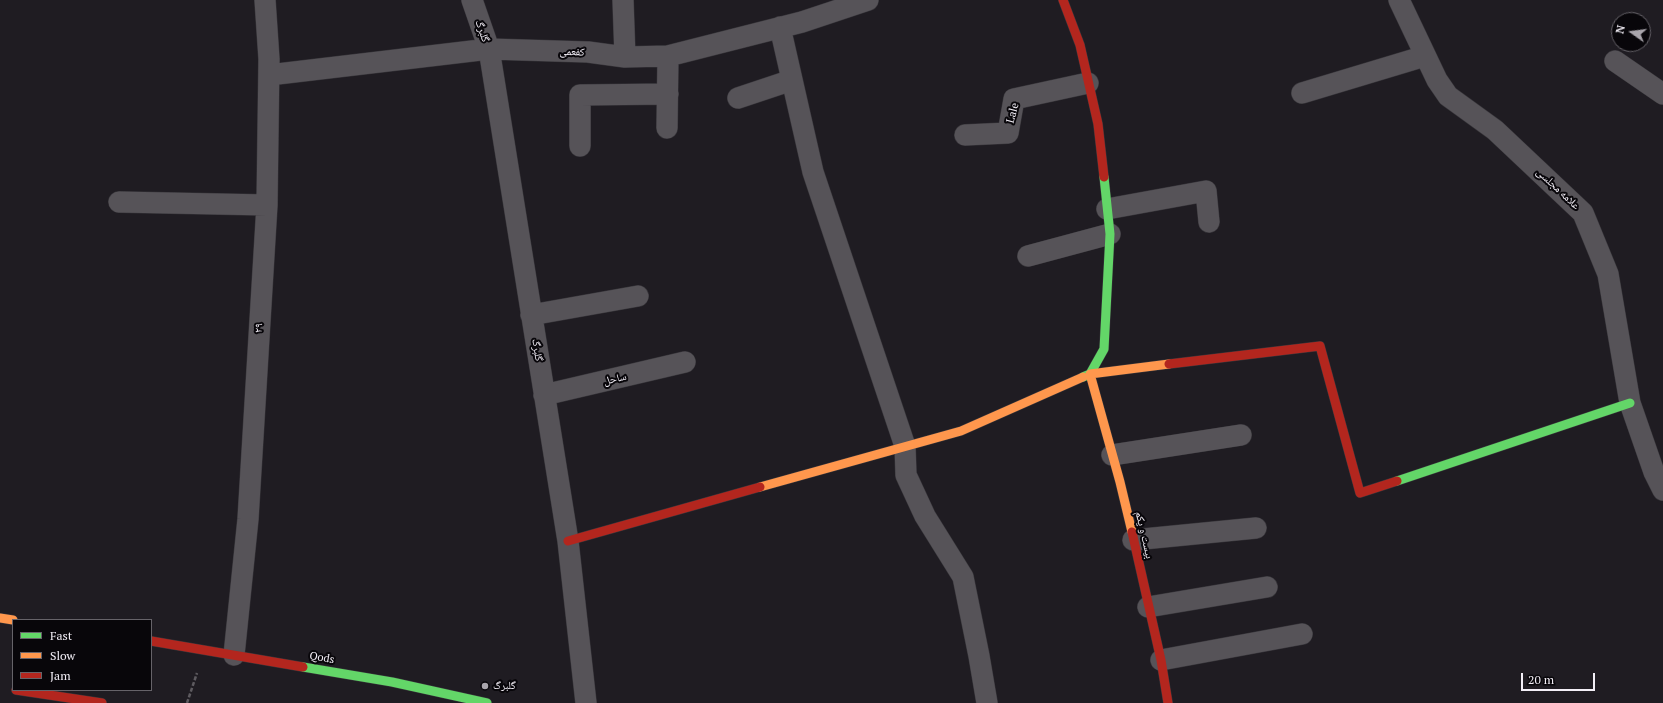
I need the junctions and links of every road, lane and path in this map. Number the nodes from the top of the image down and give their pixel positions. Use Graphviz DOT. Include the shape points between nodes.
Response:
graph roads {
  1 [pos="265,0"];
  2 [pos="472,0"];
  3 [pos="623,0"];
  4 [pos="1063,0"];
  5 [pos="1399,0"];
  6 [pos="859,2"];
  7 [pos="780,27"];
  8 [pos="489,49"];
  9 [pos="668,56"];
  10 [pos="1425,56"];
  11 [pos="625,57"];
  12 [pos="1615,61"];
  13 [pos="269,74"];
  14 [pos="792,80"];
  15 [pos="1088,83"];
  16 [pos="1302,93"];
  17 [pos="668,94"];
  18 [pos="1663,94"];
  19 [pos="738,98"];
  20 [pos="667,128"];
  21 [pos="965,135"];
  22 [pos="580,146"];
  23 [pos="119,202"];
  24 [pos="267,205"];
  25 [pos="1107,209"];
  26 [pos="1209,222"];
  27 [pos="1110,234"];
  28 [pos="1028,256"];
  29 [pos="638,296"];
  30 [pos="531,315"];
  31 [pos="685,362"];
  32 [pos="1090,374"];
  33 [pos="544,395"];
  34 [pos="1630,403"];
  35 [pos="1241,435"];
  36 [pos="905,446"];
  37 [pos="1112,455"];
  38 [pos="1663,490"];
  39 [pos="1256,528"];
  40 [pos="1133,540"];
  41 [pos="568,541"];
  42 [pos="1267,586"];
  43 [pos="1148,607"];
  44 [pos="0,618"];
  45 [pos="12,620"];
  46 [pos="1302,634"];
  47 [pos="152,641"];
  48 [pos="205,650"];
  49 [pos="234,655"];
  50 [pos="1161,660"];
  51 [pos="25,691"];
  52 [pos="102,703"];
  53 [pos="187,703"];
  54 [pos="487,703"];
  55 [pos="586,703"];
  56 [pos="987,703"];
  57 [pos="1168,703"];
  1 -- 13 [label="street, ۲۹"];
  2 -- 8 [label="street, گلبرگ"];
  3 -- 11 [label="street"];
  4 -- 15 [label="street" via="1080,45"];
  5 -- 10 [label="street, علامه مجلسی"];
  6 -- 7 [label="street, کفعمی"];
  7 -- 9 [label="street, کفعمی"];
  7 -- 14 [label="street"];
  8 -- 11 [label="street, کفعمی" via="588,52"];
  8 -- 13 [label="street, کفعمی"];
  8 -- 30 [label="street, گلبرگ"];
  9 -- 11 [label="street, کفعمی"];
  9 -- 17 [label="street"];
  10 -- 16 [label="street"];
  10 -- 34 [label="street, علامه مجلسی" via="1448,96 1495,130 1583,213 1608,274"];
  12 -- 18 [label="street"];
  13 -- 24 [label="street, ۲۹"];
  14 -- 19 [label="street"];
  14 -- 36 [label="street" via="813,172"];
  15 -- 21 [label="street, Lale" via="1014,99 1008,133"];
  15 -- 25 [label="street" via="1098,124"];
  17 -- 20 [label="street"];
  17 -- 22 [label="street" via="580,95"];
  23 -- 24 [label="street"];
  24 -- 49 [label="street, ۲۹" via="248,519"];
  25 -- 26 [label="street" via="1206,191"];
  25 -- 27 [label="street"];
  27 -- 28 [label="street"];
  27 -- 32 [label="street" via="1104,349"];
  29 -- 30 [label="street"];
  30 -- 33 [label="street, گلبرگ"];
  31 -- 33 [label="street, ساحل"];
  32 -- 34 [label="street" via="1320,346 1360,493"];
  32 -- 36 [label="street" via="961,431"];
  32 -- 37 [label="street, بیست و یکم"];
  33 -- 41 [label="street, گلبرگ"];
  34 -- 38 [label="street, علامه مجلسی" via="1654,472"];
  35 -- 37 [label="street"];
  36 -- 41 [label="street"];
  36 -- 56 [label="street" via="906,475 925,516 963,577"];
  37 -- 40 [label="street, بیست و یکم"];
  39 -- 40 [label="street"];
  40 -- 43 [label="street, بیست و یکم"];
  41 -- 55 [label="street, گلبرگ"];
  42 -- 43 [label="street"];
  43 -- 50 [label="street, بیست و یکم"];
  44 -- 45 [label="street"];
  46 -- 50 [label="street"];
  47 -- 48 [label="street, Qods"];
  48 -- 49 [label="street, Qods"];
  48 -- 53 [label="path"];
  49 -- 54 [label="street, Qods" via="392,682"];
  50 -- 57 [label="street, بیست و یکم"];
  51 -- 52 [label="street"];
}
